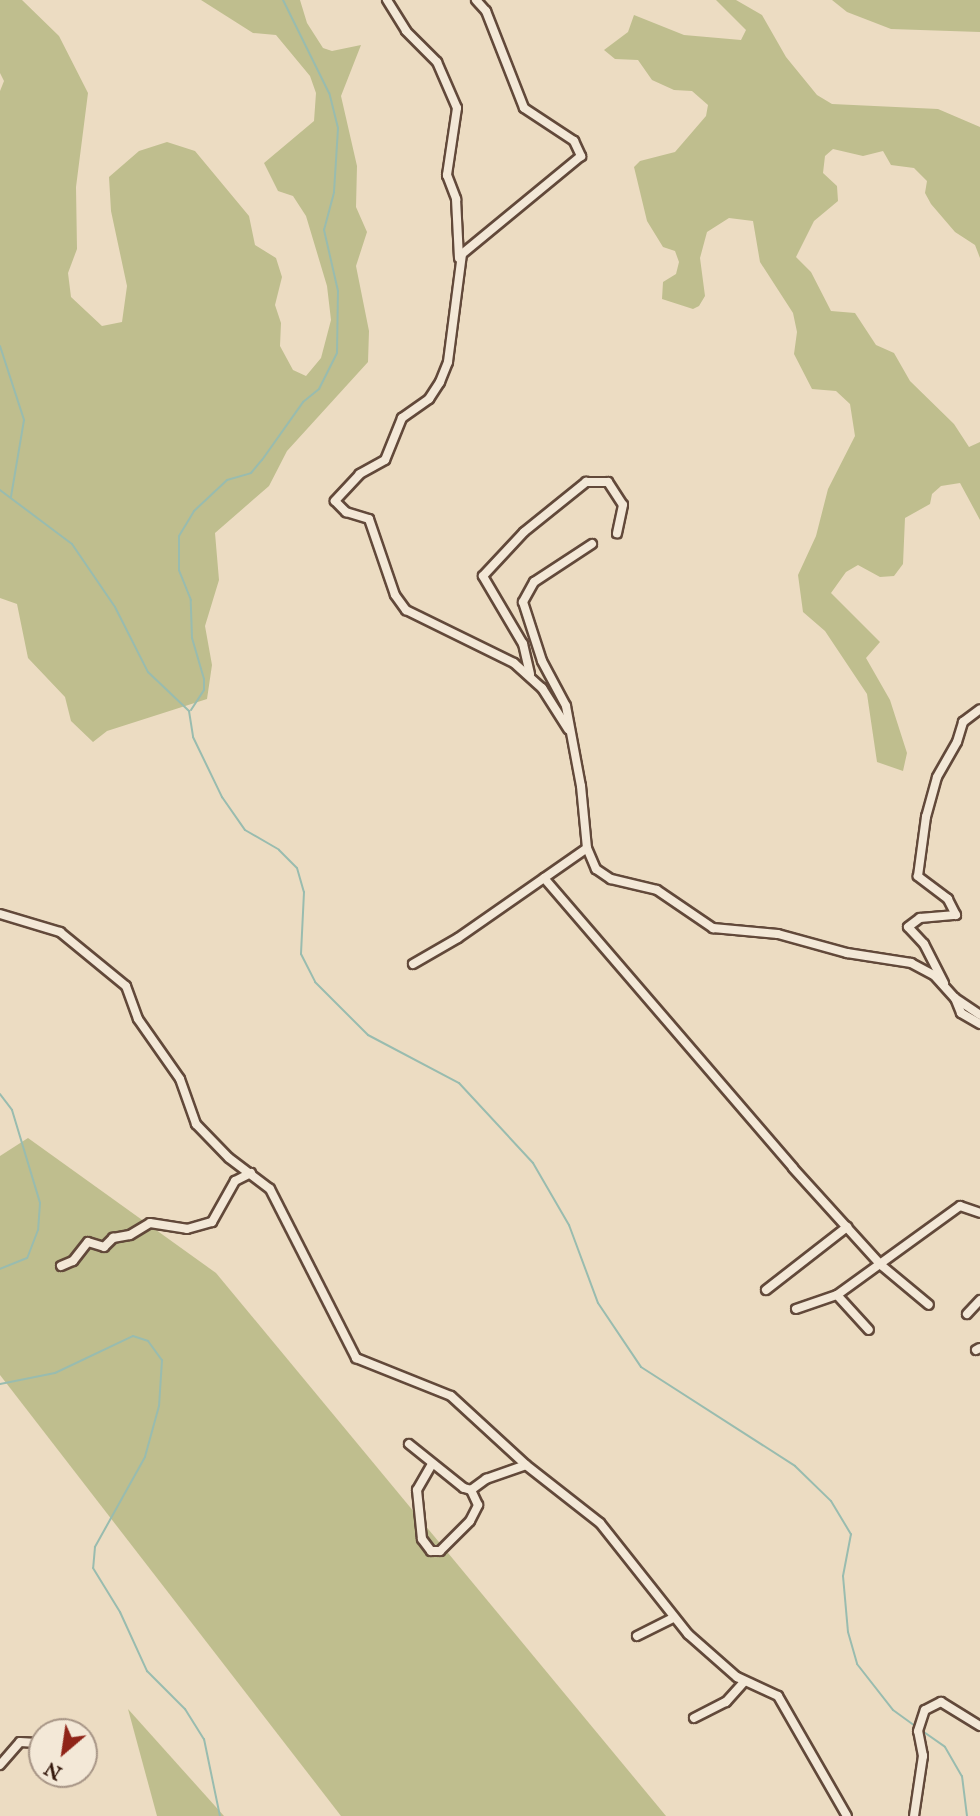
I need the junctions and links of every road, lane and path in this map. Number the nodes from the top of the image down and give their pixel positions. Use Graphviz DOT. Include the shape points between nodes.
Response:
graph roads {
  1 [pos="387,0"];
  2 [pos="480,2"];
  3 [pos="460,258"];
  4 [pos="617,533"];
  5 [pos="592,544"];
  6 [pos="530,675"];
  7 [pos="980,709"];
  8 [pos="568,729"];
  9 [pos="587,848"];
  10 [pos="544,878"];
  11 [pos="3,916"];
  12 [pos="413,964"];
  13 [pos="946,989"];
  14 [pos="955,998"];
  15 [pos="980,1015"];
  16 [pos="980,1024"];
  17 [pos="251,1173"];
  18 [pos="980,1213"];
  19 [pos="847,1227"];
  20 [pos="881,1265"];
  21 [pos="61,1266"];
  22 [pos="766,1290"];
  23 [pos="837,1295"];
  24 [pos="980,1300"];
  25 [pos="929,1305"];
  26 [pos="796,1309"];
  27 [pos="967,1314"];
  28 [pos="869,1330"];
  29 [pos="409,1444"];
  30 [pos="432,1464"];
  31 [pos="526,1465"];
  32 [pos="471,1490"];
  33 [pos="673,1618"];
  34 [pos="637,1636"];
  35 [pos="744,1682"];
  36 [pos="694,1718"];
  37 [pos="980,1726"];
  38 [pos="28,1742"];
  39 [pos="0,1765"];
  40 [pos="848,1816"];
  41 [pos="914,1816"];
  1 -- 3 [label="street" via="407,31 437,62 457,108 447,175 456,199"];
  2 -- 3 [label="street" via="524,108 573,141 581,156 541,185"];
  3 -- 6 [label="street" via="448,362 440,382 429,399 402,418 385,460 360,474 335,501 341,509 369,519 395,595 406,610 429,625 490,649"];
  4 -- 6 [label="street" via="623,505 608,482 586,482 524,532 483,576 523,644"];
  5 -- 8 [label="street" via="545,572 523,597 542,661 566,706"];
  6 -- 8 [label="street"];
  7 -- 13 [label="street" via="962,722 957,742 937,777 918,878 948,899 956,913 952,919 920,918 908,927 924,944"];
  8 -- 9 [label="street" via="579,773"];
  9 -- 10 [label="street"];
  9 -- 13 [label="street" via="606,877 657,890 713,928 778,934 847,953 911,963 934,975"];
  10 -- 12 [label="street"];
  10 -- 19 [label="street"];
  11 -- 17 [label="street" via="60,932 119,979 131,995 138,1019 180,1079 196,1124"];
  13 -- 14 [label="street"];
  14 -- 15 [label="street"];
  14 -- 16 [label="street" via="961,1013"];
  17 -- 21 [label="street" via="235,1181 212,1222 187,1229 150,1223 131,1235 113,1238 104,1247 88,1242"];
  17 -- 31 [label="street" via="270,1189 356,1358 451,1395"];
  18 -- 20 [label="street" via="960,1206"];
  19 -- 20 [label="street"];
  19 -- 22 [label="street"];
  20 -- 23 [label="street"];
  20 -- 25 [label="street"];
  23 -- 26 [label="street"];
  23 -- 28 [label="street"];
  24 -- 27 [label="street"];
  29 -- 30 [label="street"];
  30 -- 32 [label="street"];
  30 -- 32 [label="street" via="417,1490 422,1539 431,1551 439,1551 470,1521 478,1505"];
  31 -- 32 [label="street" via="486,1479"];
  31 -- 33 [label="street" via="600,1523"];
  33 -- 34 [label="street"];
  33 -- 35 [label="street"];
  35 -- 36 [label="street" via="726,1702"];
  35 -- 40 [label="street" via="778,1696"];
  37 -- 41 [label="street" via="941,1702 925,1710 918,1728 922,1756"];
  38 -- 39 [label="street" via="20,1742"];
}
